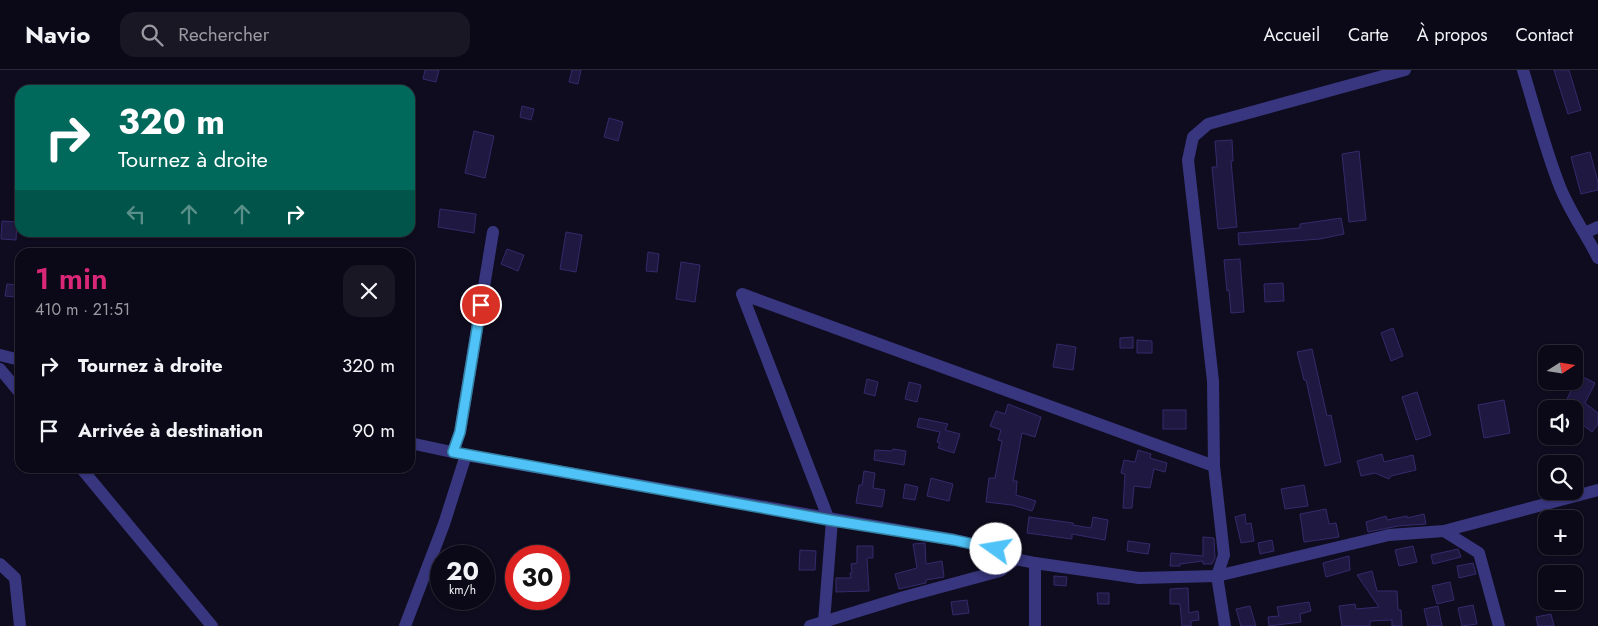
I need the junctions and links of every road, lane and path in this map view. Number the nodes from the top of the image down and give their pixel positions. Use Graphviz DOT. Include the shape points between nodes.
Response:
graph roads {
  1 [pos="1405,70"];
  2 [pos="1523,70"];
  3 [pos="1598,227"];
  4 [pos="493,232"];
  5 [pos="1585,233"];
  6 [pos="1598,258"];
  7 [pos="0,355"];
  8 [pos="15,359"];
  9 [pos="0,369"];
  10 [pos="15,387"];
  11 [pos="415,444"];
  12 [pos="453,452"];
  13 [pos="466,455"];
  14 [pos="1214,466"];
  15 [pos="85,473"];
  16 [pos="1598,490"];
  17 [pos="831,520"];
  18 [pos="1444,531"];
  19 [pos="1016,559"];
  20 [pos="1036,563"];
  21 [pos="0,564"];
  22 [pos="1217,576"];
  23 [pos="824,622"];
  24 [pos="20,626"];
  25 [pos="212,626"];
  26 [pos="405,626"];
  27 [pos="810,626"];
  28 [pos="1035,626"];
  29 [pos="1225,626"];
  30 [pos="1499,626"];
  1 -- 14 [label="street" via="1208,124 1193,137 1188,160 1213,381"];
  2 -- 5 [label="street" via="1560,188"];
  3 -- 5 [label="street"];
  4 -- 12 [label="street" via="460,432"];
  5 -- 6 [label="street"];
  7 -- 8 [label="street"];
  9 -- 10 [label="street"];
  11 -- 12 [label="street"];
  12 -- 13 [label="street"];
  13 -- 17 [label="street"];
  13 -- 26 [label="street"];
  14 -- 17 [label="street" via="742,294"];
  14 -- 22 [label="street" via="1224,555"];
  15 -- 25 [label="street"];
  16 -- 18 [label="street"];
  17 -- 19 [label="street" via="954,540 996,549"];
  17 -- 23 [label="street"];
  18 -- 22 [label="street" via="1389,534"];
  18 -- 30 [label="street" via="1479,553"];
  19 -- 20 [label="street"];
  19 -- 23 [label="street" via="1000,571"];
  20 -- 22 [label="street" via="1139,578"];
  20 -- 28 [label="street"];
  21 -- 24 [label="street" via="15,578"];
  22 -- 29 [label="street"];
  23 -- 27 [label="street"];
}
